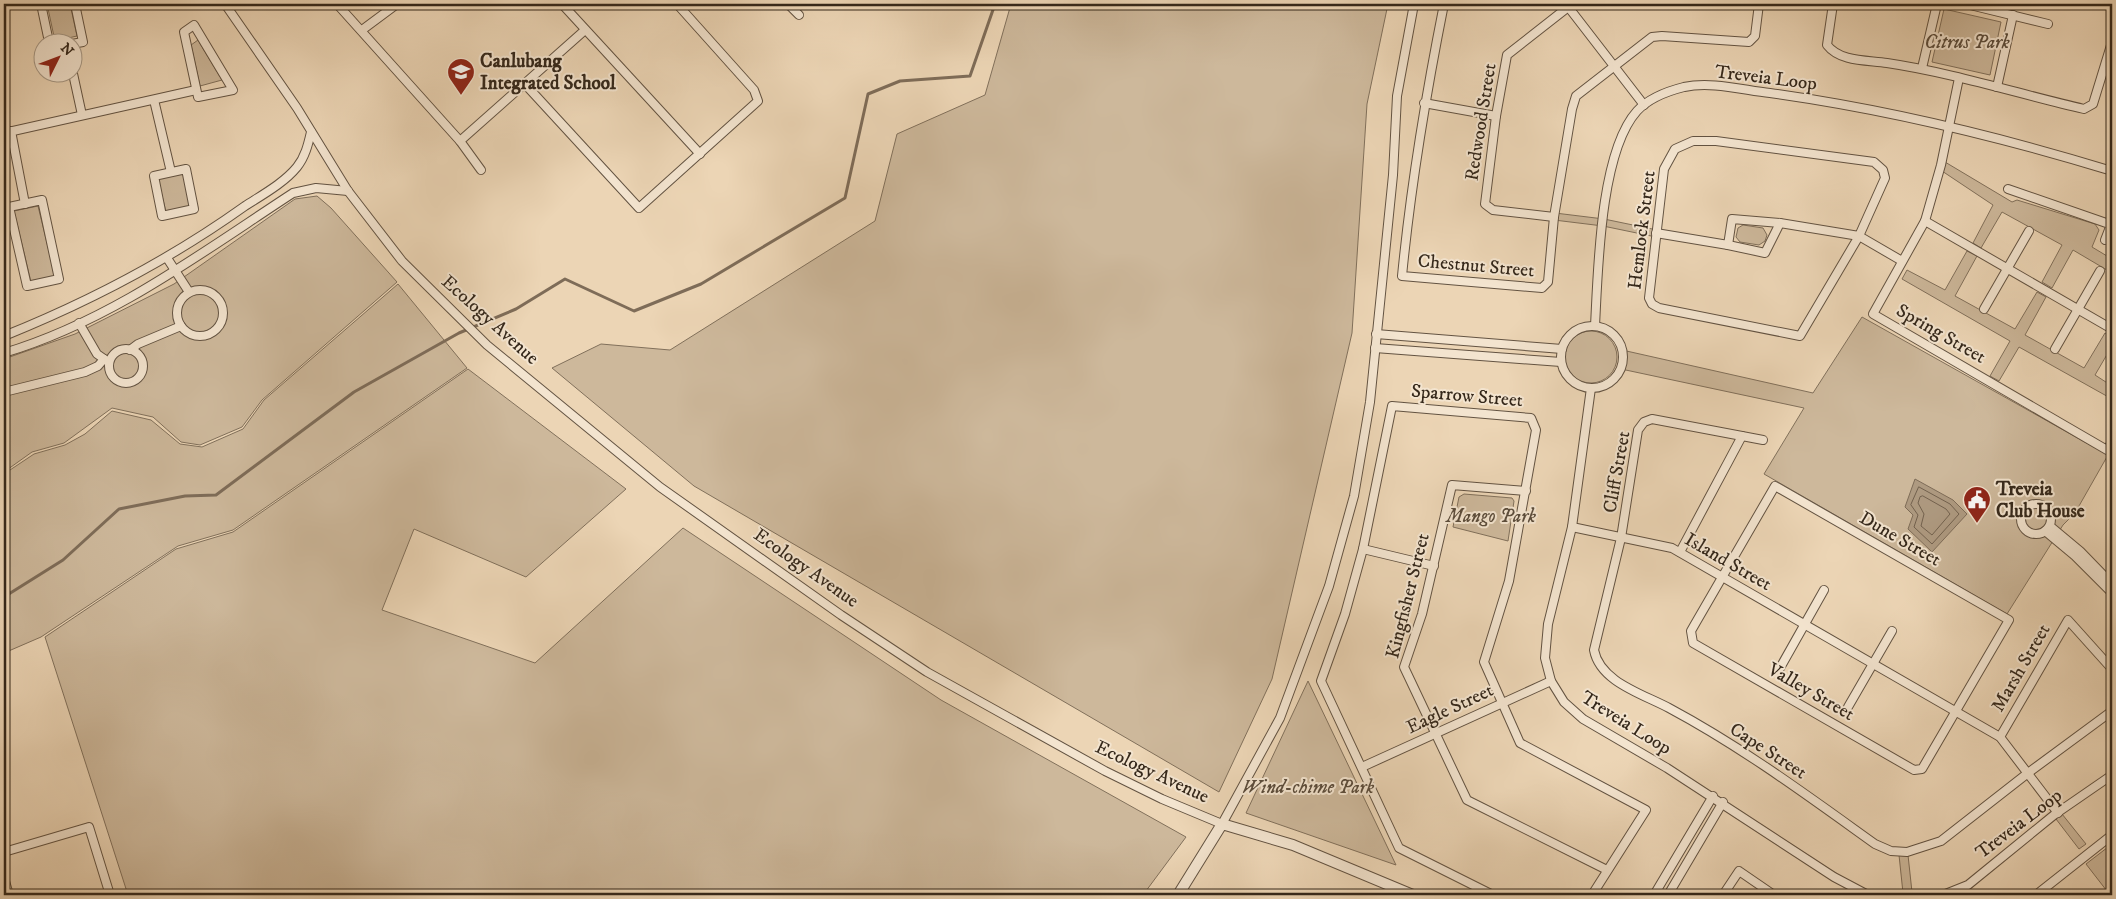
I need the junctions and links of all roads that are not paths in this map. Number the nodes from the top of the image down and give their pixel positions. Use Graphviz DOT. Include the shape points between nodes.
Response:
graph roads {
  1 [pos="40,4"];
  2 [pos="75,4"];
  3 [pos="225,4"];
  4 [pos="337,4"];
  5 [pos="397,4"];
  6 [pos="562,4"];
  7 [pos="677,4"];
  8 [pos="788,4"];
  9 [pos="1414,4"];
  10 [pos="1444,4"];
  11 [pos="1759,4"];
  12 [pos="1833,4"];
  13 [pos="1937,4"];
  14 [pos="1966,4"];
  15 [pos="1569,5"];
  16 [pos="1976,5"];
  17 [pos="799,15"];
  18 [pos="2013,15"];
  19 [pos="2048,24"];
  20 [pos="362,30"];
  21 [pos="585,30"];
  22 [pos="47,32"];
  23 [pos="81,32"];
  24 [pos="2112,42"];
  25 [pos="1614,66"];
  26 [pos="1922,68"];
  27 [pos="1959,78"];
  28 [pos="75,82"];
  29 [pos="524,83"];
  30 [pos="1997,87"];
  31 [pos="196,90"];
  32 [pos="154,100"];
  33 [pos="1424,103"];
  34 [pos="1644,105"];
  35 [pos="82,115"];
  36 [pos="1496,116"];
  37 [pos="1949,126"];
  38 [pos="7,132"];
  39 [pos="311,132"];
  40 [pos="460,141"];
  41 [pos="700,154"];
  42 [pos="482,170"];
  43 [pos="2112,171"];
  44 [pos="171,172"];
  45 [pos="2008,189"];
  46 [pos="348,191"];
  47 [pos="258,197"];
  48 [pos="26,204"];
  49 [pos="268,209"];
  50 [pos="1554,217"];
  51 [pos="1924,221"];
  52 [pos="222,223"];
  53 [pos="1780,223"];
  54 [pos="2112,224"];
  55 [pos="2029,231"];
  56 [pos="1656,233"];
  57 [pos="230,235"];
  58 [pos="1859,236"];
  59 [pos="2105,240"];
  60 [pos="1728,246"];
  61 [pos="168,258"];
  62 [pos="1902,261"];
  63 [pos="2008,269"];
  64 [pos="2100,271"];
  65 [pos="175,273"];
  66 [pos="189,292"];
  67 [pos="1984,309"];
  68 [pos="2077,309"];
  69 [pos="79,323"];
  70 [pos="181,326"];
  71 [pos="1595,326"];
  72 [pos="2112,329"];
  73 [pos="1376,334"];
  74 [pos="4,336"];
  75 [pos="1483,342"];
  76 [pos="1375,348"];
  77 [pos="1562,349"];
  78 [pos="2055,349"];
  79 [pos="130,350"];
  80 [pos="4,353"];
  81 [pos="1483,356"];
  82 [pos="107,361"];
  83 [pos="1561,362"];
  84 [pos="1591,388"];
  85 [pos="4,392"];
  86 [pos="1742,436"];
  87 [pos="1763,440"];
  88 [pos="2112,442"];
  89 [pos="1526,491"];
  90 [pos="1572,527"];
  91 [pos="1621,538"];
  92 [pos="1363,549"];
  93 [pos="1680,552"];
  94 [pos="1434,566"];
  95 [pos="1722,576"];
  96 [pos="2112,584"];
  97 [pos="1824,590"];
  98 [pos="2112,593"];
  99 [pos="1804,625"];
  100 [pos="1892,631"];
  101 [pos="1874,664"];
  102 [pos="1780,668"];
  103 [pos="2112,669"];
  104 [pos="1551,681"];
  105 [pos="1502,703"];
  106 [pos="1848,706"];
  107 [pos="1956,711"];
  108 [pos="2112,711"];
  109 [pos="1435,733"];
  110 [pos="2000,737"];
  111 [pos="1362,768"];
  112 [pos="2028,773"];
  113 [pos="2112,775"];
  114 [pos="1713,796"];
  115 [pos="1723,802"];
  116 [pos="2058,813"];
  117 [pos="1222,824"];
  118 [pos="2112,835"];
  119 [pos="4,852"];
  120 [pos="1607,870"];
  121 [pos="4,878"];
  122 [pos="9,895"];
  123 [pos="110,895"];
  124 [pos="1178,895"];
  125 [pos="1413,895"];
  126 [pos="1493,895"];
  127 [pos="1592,895"];
  128 [pos="1654,895"];
  129 [pos="1668,895"];
  130 [pos="1723,895"];
  131 [pos="1774,895"];
  132 [pos="1868,895"];
  133 [pos="1943,895"];
  134 [pos="2036,895"];
  1 -- 22 [label="street"];
  2 -- 23 [label="street"];
  3 -- 39 [label="street, Ecology Avenue"];
  4 -- 20 [label="street"];
  5 -- 20 [label="street"];
  6 -- 21 [label="street"];
  7 -- 41 [label="street" via="754,90 758,101"];
  8 -- 17 [label="street"];
  9 -- 73 [label="street" via="1397,96 1393,175"];
  10 -- 33 [label="street, Chestnut Street"];
  11 -- 25 [label="street, Chestnut Street" via="1755,36 1749,42 1652,37"];
  12 -- 26 [label="street" via="1827,45 1832,51 1844,57"];
  13 -- 26 [label="street"];
  14 -- 16 [label="street"];
  15 -- 25 [label="street"];
  15 -- 36 [label="street, Redwood Street" via="1508,55"];
  16 -- 18 [label="street"];
  18 -- 19 [label="street"];
  18 -- 30 [label="street"];
  20 -- 40 [label="street"];
  21 -- 29 [label="street"];
  21 -- 41 [label="street"];
  24 -- 30 [label="street" via="2093,104 2084,109"];
  25 -- 34 [label="street"];
  25 -- 50 [label="street, Chestnut Street" via="1576,96"];
  26 -- 27 [label="street"];
  27 -- 30 [label="street"];
  27 -- 37 [label="street, Spring Street"];
  28 -- 35 [label="street"];
  29 -- 40 [label="street"];
  29 -- 41 [label="street" via="639,208"];
  31 -- 31 [label="street" via="198,97 233,90 194,25 184,32"];
  31 -- 32 [label="street"];
  32 -- 35 [label="street"];
  32 -- 44 [label="street"];
  33 -- 36 [label="street"];
  33 -- 50 [label="street, Chestnut Street" via="1402,276 1542,288 1548,282"];
  34 -- 37 [label="street, Treveia Loop" via="1656,96 1685,87 1715,86 1815,99"];
  34 -- 71 [label="street, Treveia Loop" via="1622,131 1612,161 1598,260"];
  35 -- 38 [label="street"];
  36 -- 50 [label="street, Redwood Street" via="1485,204 1493,210"];
  37 -- 43 [label="street, Treveia Loop"];
  37 -- 51 [label="street, Spring Street"];
  38 -- 48 [label="street"];
  39 -- 46 [label="street, Ecology Avenue"];
  39 -- 47 [label="street" via="297,168"];
  40 -- 42 [label="street"];
  44 -- 44 [label="street" via="186,169 194,209 162,216 154,176"];
  45 -- 54 [label="street"];
  46 -- 49 [label="street" via="316,188 294,193"];
  46 -- 117 [label="street, Ecology Avenue" via="402,261 487,345 660,487 919,666 1104,771"];
  47 -- 49 [label="street"];
  47 -- 52 [label="street"];
  48 -- 48 [label="street" via="42,200 59,279 26,286 9,207"];
  49 -- 57 [label="street"];
  51 -- 62 [label="street, Spring Street"];
  51 -- 63 [label="street"];
  52 -- 57 [label="street"];
  52 -- 61 [label="street"];
  53 -- 58 [label="street"];
  53 -- 60 [label="street" via="1765,253"];
  53 -- 60 [label="street" via="1732,219"];
  54 -- 59 [label="street"];
  55 -- 63 [label="street"];
  56 -- 58 [label="street, Hemlock Street" via="1649,298 1652,304 1658,308 1800,336"];
  56 -- 58 [label="street, Hemlock Street" via="1664,169 1675,150 1693,141 1708,141 1874,162 1883,170 1885,178"];
  56 -- 60 [label="street"];
  57 -- 65 [label="street"];
  58 -- 62 [label="street"];
  61 -- 65 [label="street"];
  61 -- 74 [label="street" via="100,294"];
  62 -- 88 [label="street, Spring Street" via="1873,314 2107,450"];
  63 -- 67 [label="street"];
  63 -- 68 [label="street"];
  64 -- 68 [label="street"];
  65 -- 66 [label="street"];
  65 -- 69 [label="street"];
  66 -- 70 [label="street" via="179,301 177,308"];
  66 -- 70 [label="street" via="202,290 215,295 222,307 221,322 212,332 199,336 192,335"];
  68 -- 72 [label="street"];
  68 -- 78 [label="street"];
  69 -- 80 [label="street"];
  69 -- 82 [label="street" via="97,354"];
  70 -- 79 [label="street"];
  71 -- 77 [label="street" via="1574,331"];
  71 -- 84 [label="street" via="1612,333 1622,350 1622,359 1616,377 1600,387"];
  73 -- 75 [label="street"];
  73 -- 76 [label="street"];
  75 -- 77 [label="street"];
  75 -- 81 [label="street"];
  76 -- 81 [label="street"];
  76 -- 117 [label="street" via="1370,402 1354,496 1329,586 1280,718"];
  77 -- 83 [label="street"];
  79 -- 82 [label="street" via="118,351"];
  79 -- 82 [label="street" via="142,359 143,370 138,379 128,383 118,380"];
  81 -- 83 [label="street"];
  82 -- 85 [label="street" via="85,372"];
  83 -- 84 [label="street" via="1572,380"];
  84 -- 90 [label="street, Treveia Loop"];
  86 -- 87 [label="street, Cliff Street"];
  86 -- 91 [label="street, Cliff Street" via="1652,419 1644,422 1638,430"];
  86 -- 93 [label="street"];
  89 -- 92 [label="street, Sparrow Street" via="1536,430 1531,418 1392,406"];
  89 -- 94 [label="street, Kingfisher Street" via="1452,484"];
  89 -- 105 [label="street, Sparrow Street" via="1509,581 1484,662"];
  90 -- 91 [label="street, Island Street"];
  90 -- 104 [label="street, Treveia Loop" via="1548,624 1545,658"];
  91 -- 93 [label="street, Island Street"];
  91 -- 112 [label="street, Cape Street" via="1594,650 1600,666 1608,675 1768,767 1875,844 1892,851 1907,852 1941,841"];
  92 -- 94 [label="street"];
  92 -- 111 [label="street, Sparrow Street" via="1345,614 1321,680"];
  93 -- 95 [label="street, Island Street"];
  94 -- 109 [label="street, Kingfisher Street" via="1404,668"];
  95 -- 99 [label="street, Island Street"];
  95 -- 107 [label="street, Valley Street" via="1691,631 1693,643 1914,770 1926,765"];
  95 -- 107 [label="street, Dune Street" via="1775,486 2008,620"];
  96 -- 98 [label="street" via="2080,551 2047,528"];
  97 -- 99 [label="street"];
  99 -- 101 [label="street, Island Street"];
  99 -- 102 [label="street"];
  100 -- 101 [label="street"];
  101 -- 106 [label="street"];
  101 -- 107 [label="street, Island Street"];
  103 -- 110 [label="street, Marsh Street" via="2068,620"];
  104 -- 105 [label="street, Eagle Street"];
  104 -- 114 [label="street, Treveia Loop" via="1564,702 1583,719"];
  105 -- 109 [label="street, Eagle Street"];
  105 -- 120 [label="street, Sparrow Street" via="1520,742 1646,810"];
  107 -- 110 [label="street, Island Street"];
  108 -- 112 [label="street"];
  109 -- 111 [label="street, Eagle Street"];
  109 -- 120 [label="street, Kingfisher Street" via="1467,800"];
  110 -- 112 [label="street, Island Street"];
  111 -- 126 [label="street, Sparrow Street" via="1399,848"];
  112 -- 116 [label="street, Island Street"];
  113 -- 116 [label="street, Treveia Loop"];
  114 -- 115 [label="street, Treveia Loop"];
  114 -- 128 [label="street"];
  115 -- 129 [label="street"];
  115 -- 132 [label="street, Treveia Loop" via="1834,877"];
  116 -- 133 [label="street, Treveia Loop" via="1968,885"];
  117 -- 124 [label="street"];
  117 -- 125 [label="street, Ecology Avenue" via="1293,845"];
  118 -- 134 [label="street"];
  119 -- 123 [label="street" via="89,827"];
  120 -- 127 [label="street, Sparrow Street"];
  121 -- 122 [label="street"];
  130 -- 131 [label="street" via="1739,871"];
}
